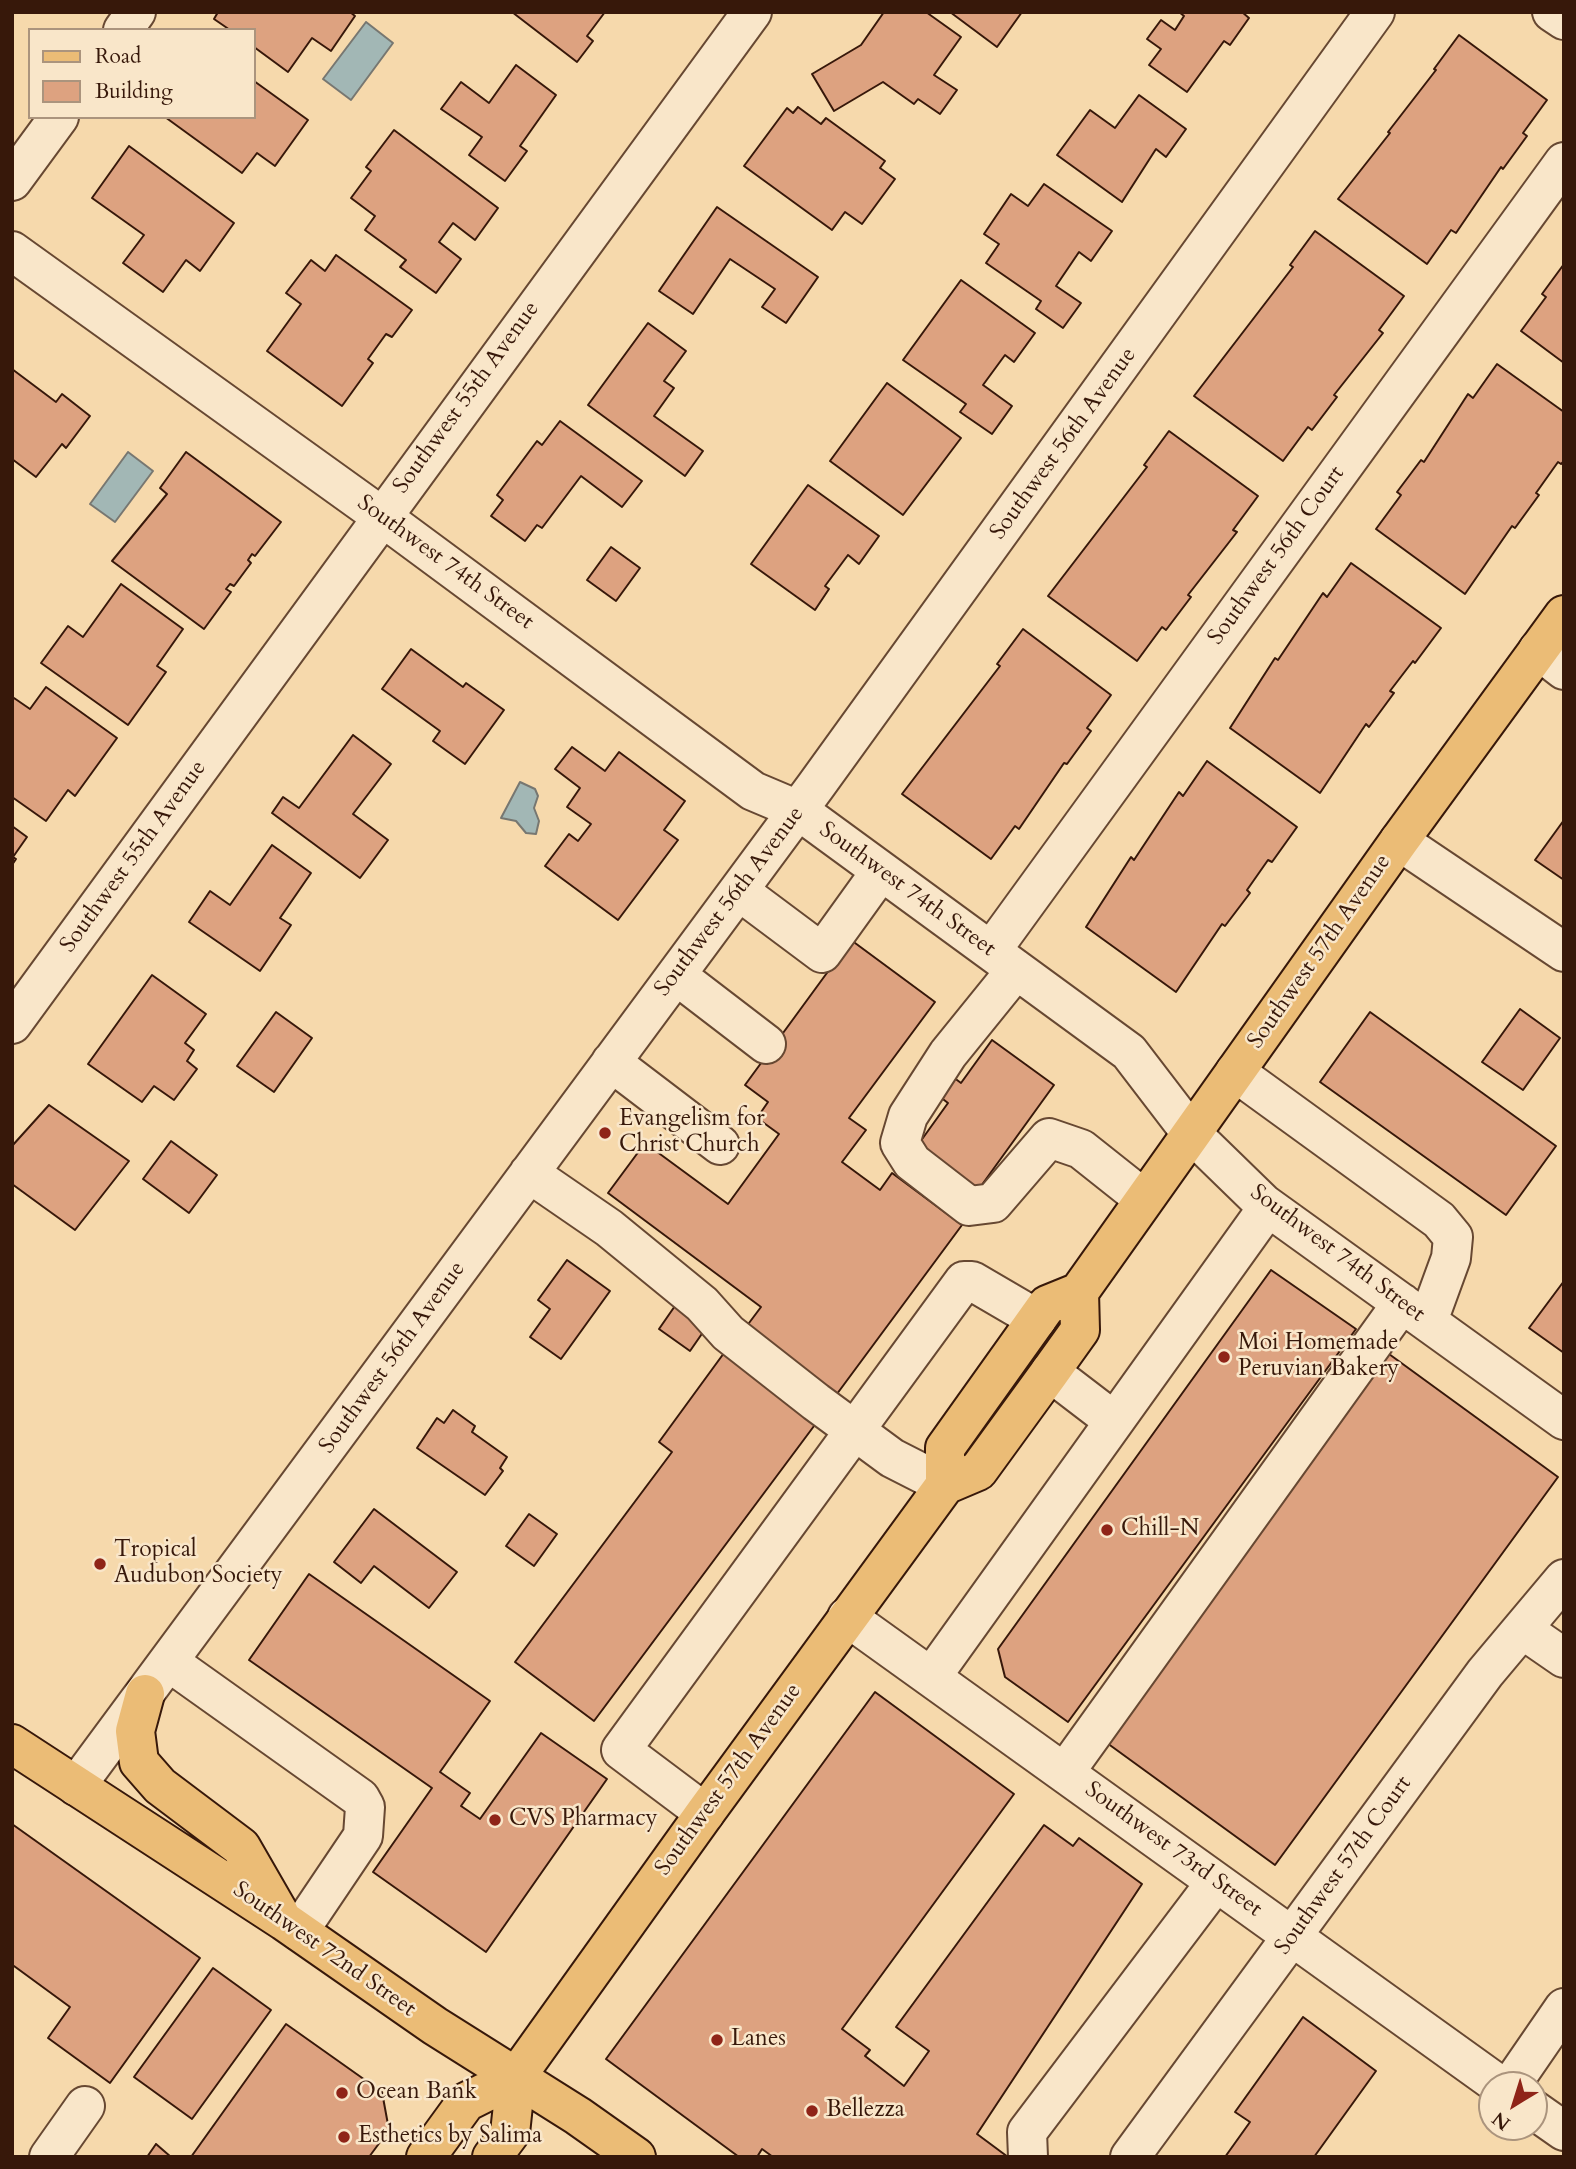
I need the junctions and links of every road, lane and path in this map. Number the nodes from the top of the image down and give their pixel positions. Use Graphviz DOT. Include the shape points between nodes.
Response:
graph roads {
  1 [pos="136,12"];
  2 [pos="752,12"];
  3 [pos="1375,12"];
  4 [pos="1552,12"];
  5 [pos="1564,20"];
  6 [pos="124,28"];
  7 [pos="58,119"];
  8 [pos="1564,162"];
  9 [pos="12,181"];
  10 [pos="12,251"];
  11 [pos="382,516"];
  12 [pos="1564,615"];
  13 [pos="1551,660"];
  14 [pos="798,810"];
  15 [pos="1399,841"];
  16 [pos="881,872"];
  17 [pos="739,891"];
  18 [pos="1564,952"];
  19 [pos="1003,960"];
  20 [pos="676,975"];
  21 [pos="12,1024"];
  22 [pos="766,1044"];
  23 [pos="611,1062"];
  24 [pos="1235,1072"];
  25 [pos="1191,1133"];
  26 [pos="720,1145"];
  27 [pos="529,1172"];
  28 [pos="1144,1199"];
  29 [pos="1268,1208"];
  30 [pos="1079,1292"];
  31 [pos="1415,1312"];
  32 [pos="1037,1319"];
  33 [pos="1050,1372"];
  34 [pos="1564,1420"];
  35 [pos="1114,1421"];
  36 [pos="854,1430"];
  37 [pos="945,1485"];
  38 [pos="1564,1579"];
  39 [pos="847,1617"];
  40 [pos="1522,1629"];
  41 [pos="1564,1658"];
  42 [pos="169,1662"];
  43 [pos="932,1676"];
  44 [pos="145,1694"];
  45 [pos="12,1744"];
  46 [pos="1065,1772"];
  47 [pos="76,1786"];
  48 [pos="705,1813"];
  49 [pos="1216,1882"];
  50 [pos="292,1926"];
  51 [pos="1292,1936"];
  52 [pos="1564,2008"];
  53 [pos="1564,2052"];
  54 [pos="1480,2071"];
  55 [pos="1521,2071"];
  56 [pos="1548,2073"];
  57 [pos="516,2077"];
  58 [pos="85,2106"];
  59 [pos="1548,2120"];
  60 [pos="1564,2131"];
  61 [pos="49,2157"];
  62 [pos="426,2157"];
  63 [pos="492,2157"];
  64 [pos="636,2157"];
  65 [pos="1028,2157"];
  66 [pos="1130,2157"];
  1 -- 6 [label="street"];
  2 -- 11 [label="street, Southwest 55th Avenue"];
  3 -- 14 [label="street, Southwest 56th Avenue"];
  4 -- 5 [label="street"];
  7 -- 9 [label="street"];
  8 -- 19 [label="street, Southwest 56th Court" via="1045,876"];
  10 -- 11 [label="street, Southwest 74th Street"];
  11 -- 14 [label="street, Southwest 74th Street" via="753,791"];
  11 -- 21 [label="street, Southwest 55th Avenue"];
  12 -- 13 [label="main road, Southwest 57th Avenue"];
  13 -- 15 [label="main road, Southwest 57th Avenue"];
  14 -- 16 [label="street, Southwest 74th Street"];
  14 -- 17 [label="street, Southwest 56th Avenue"];
  15 -- 18 [label="street"];
  15 -- 24 [label="main road, Southwest 57th Avenue"];
  16 -- 17 [label="street" via="822,954"];
  16 -- 19 [label="street, Southwest 74th Street"];
  17 -- 20 [label="street, Southwest 56th Avenue"];
  19 -- 25 [label="street, Southwest 74th Street" via="1129,1052"];
  19 -- 28 [label="street, Southwest 56th Court" via="908,1116 900,1143 912,1163 969,1206 993,1203 1049,1138 1080,1149"];
  20 -- 22 [label="street"];
  20 -- 23 [label="street, Southwest 56th Avenue"];
  23 -- 26 [label="street"];
  23 -- 27 [label="street, Southwest 56th Avenue"];
  24 -- 25 [label="main road, Southwest 57th Avenue"];
  24 -- 31 [label="street" via="1439,1220 1453,1237 1451,1258"];
  25 -- 28 [label="main road, Southwest 57th Avenue"];
  25 -- 29 [label="street, Southwest 74th Street"];
  27 -- 36 [label="street" via="609,1227 702,1304 728,1332"];
  27 -- 42 [label="street, Southwest 56th Avenue"];
  28 -- 30 [label="main road, Southwest 57th Avenue"];
  29 -- 31 [label="street, Southwest 74th Street"];
  29 -- 35 [label="street"];
  30 -- 32 [label="main road" via="1047,1305"];
  30 -- 33 [label="main road" via="1080,1330"];
  31 -- 34 [label="street, Southwest 74th Street"];
  31 -- 46 [label="street"];
  32 -- 36 [label="street" via="964,1281"];
  32 -- 37 [label="main road" via="945,1448"];
  33 -- 35 [label="street"];
  33 -- 37 [label="main road" via="978,1471"];
  35 -- 43 [label="street"];
  36 -- 37 [label="street" via="892,1458"];
  36 -- 48 [label="street" via="621,1750"];
  37 -- 39 [label="main road, Southwest 57th Avenue"];
  38 -- 40 [label="street, Southwest 57th Court"];
  39 -- 43 [label="street, Southwest 73rd Street"];
  39 -- 48 [label="main road, Southwest 57th Avenue"];
  40 -- 41 [label="street"];
  40 -- 51 [label="street, Southwest 57th Court"];
  42 -- 44 [label="street, Southwest 56th Avenue"];
  42 -- 50 [label="street" via="360,1798 365,1807 363,1836"];
  43 -- 46 [label="street, Southwest 73rd Street"];
  44 -- 47 [label="street, Southwest 56th Avenue"];
  44 -- 50 [label="main road" via="135,1731 139,1762 160,1786 241,1847"];
  45 -- 47 [label="main road, Southwest 72nd Street"];
  46 -- 49 [label="street, Southwest 73rd Street"];
  47 -- 50 [label="main road, Southwest 72nd Street"];
  48 -- 57 [label="main road, Southwest 57th Avenue"];
  49 -- 51 [label="street, Southwest 73rd Street"];
  49 -- 65 [label="street" via="1027,2133"];
  50 -- 57 [label="main road, Southwest 72nd Street"];
  51 -- 54 [label="street, Southwest 73rd Street"];
  51 -- 66 [label="street, Southwest 57th Court"];
  52 -- 55 [label="street"];
  53 -- 56 [label="street"];
  57 -- 62 [label="main road, Southwest 57th Avenue" via="466,2102"];
  57 -- 63 [label="main road, Southwest 57th Avenue" via="510,2133"];
  57 -- 64 [label="main road, Southwest 72nd Street"];
  58 -- 61 [label="street"];
  59 -- 60 [label="street"];
}
